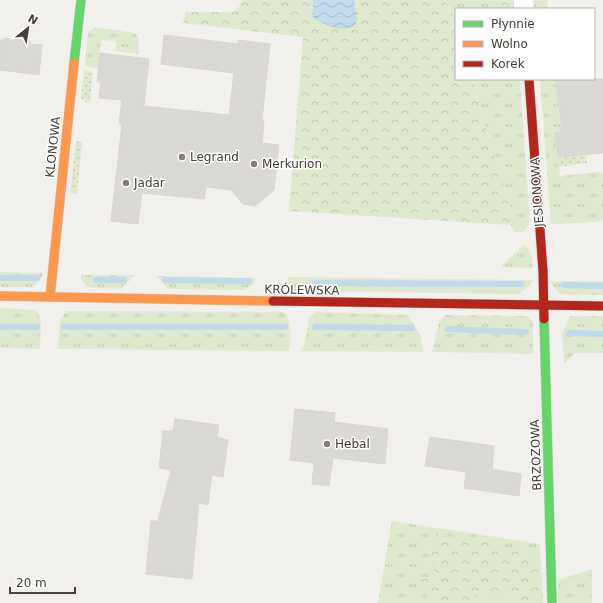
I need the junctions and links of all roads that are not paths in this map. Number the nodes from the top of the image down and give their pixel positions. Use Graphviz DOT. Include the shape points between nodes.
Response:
graph roads {
  1 [pos="81,0"];
  2 [pos="529,80"];
  3 [pos="0,296"];
  4 [pos="50,297"];
  5 [pos="544,306"];
  6 [pos="603,306"];
  7 [pos="552,603"];
  1 -- 4 [label="street, KLONOWA"];
  2 -- 5 [label="street, JESIONOWA"];
  3 -- 4 [label="street, KRÓLEWSKA"];
  4 -- 5 [label="street, KRÓLEWSKA"];
  5 -- 6 [label="street, KRÓLEWSKA"];
  5 -- 7 [label="street, BRZOZOWA"];
}
